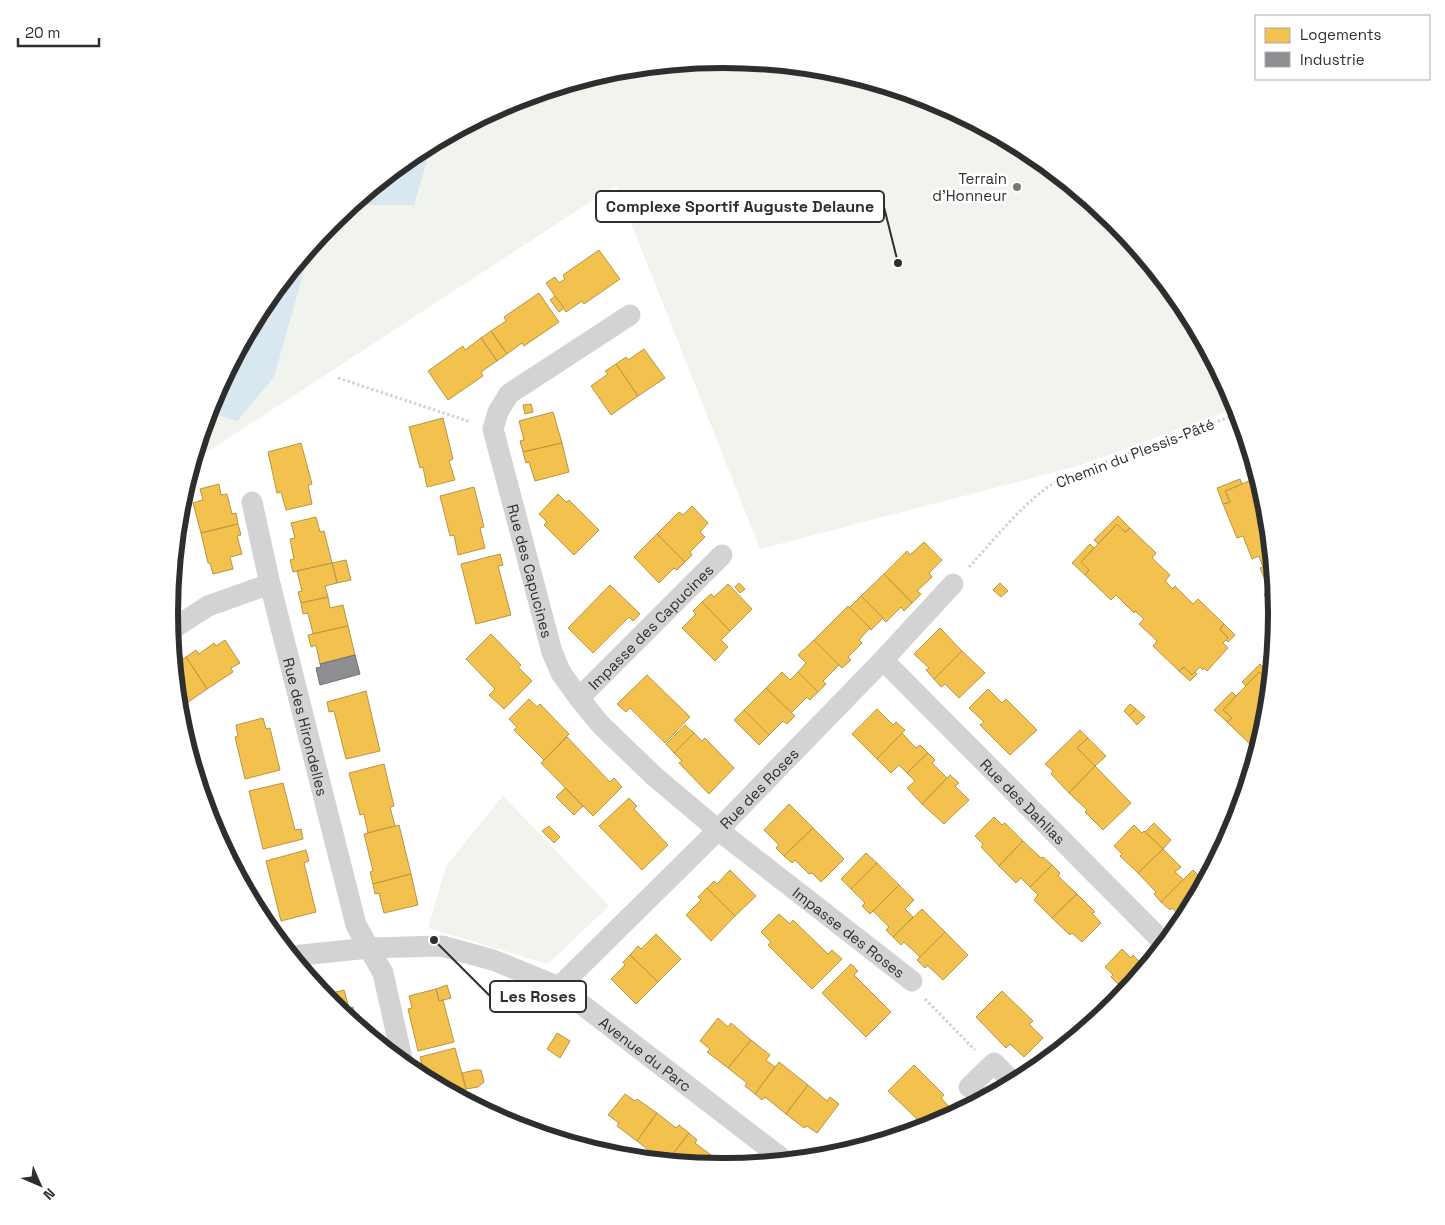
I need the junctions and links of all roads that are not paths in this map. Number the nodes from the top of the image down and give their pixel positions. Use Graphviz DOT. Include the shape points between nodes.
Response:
graph roads {
  1 [pos="630,315"];
  2 [pos="252,502"];
  3 [pos="722,555"];
  4 [pos="270,584"];
  5 [pos="953,584"];
  6 [pos="178,625"];
  7 [pos="883,660"];
  8 [pos="579,698"];
  9 [pos="718,830"];
  10 [pos="1159,938"];
  11 [pos="368,948"];
  12 [pos="299,955"];
  13 [pos="912,982"];
  14 [pos="558,986"];
  15 [pos="401,1052"];
  16 [pos="1008,1076"];
  17 [pos="969,1087"];
  18 [pos="777,1154"];
  1 -- 8 [label="street, Rue des Capucines" via="509,394 498,412 493,429 552,652 561,673"];
  2 -- 4 [label="street, Rue des Hirondelles"];
  3 -- 8 [label="street, Impasse des Capucines"];
  4 -- 6 [label="street" via="208,606"];
  4 -- 11 [label="street, Rue des Hirondelles" via="356,925"];
  5 -- 7 [label="street, Rue des Roses"];
  7 -- 9 [label="street, Rue des Roses"];
  7 -- 10 [label="street, Rue des Dahlias"];
  8 -- 9 [label="street, Rue des Capucines" via="600,724 654,776"];
  9 -- 13 [label="street, Impasse des Roses"];
  9 -- 14 [label="street, Rue des Roses"];
  11 -- 12 [label="street, Avenue du Parc"];
  11 -- 14 [label="street, Avenue du Parc" via="442,946 493,960"];
  11 -- 15 [label="street, Rue des Hirondelles" via="383,973"];
  14 -- 18 [label="street, Avenue du Parc"];
  16 -- 17 [label="street" via="994,1063"];
}
